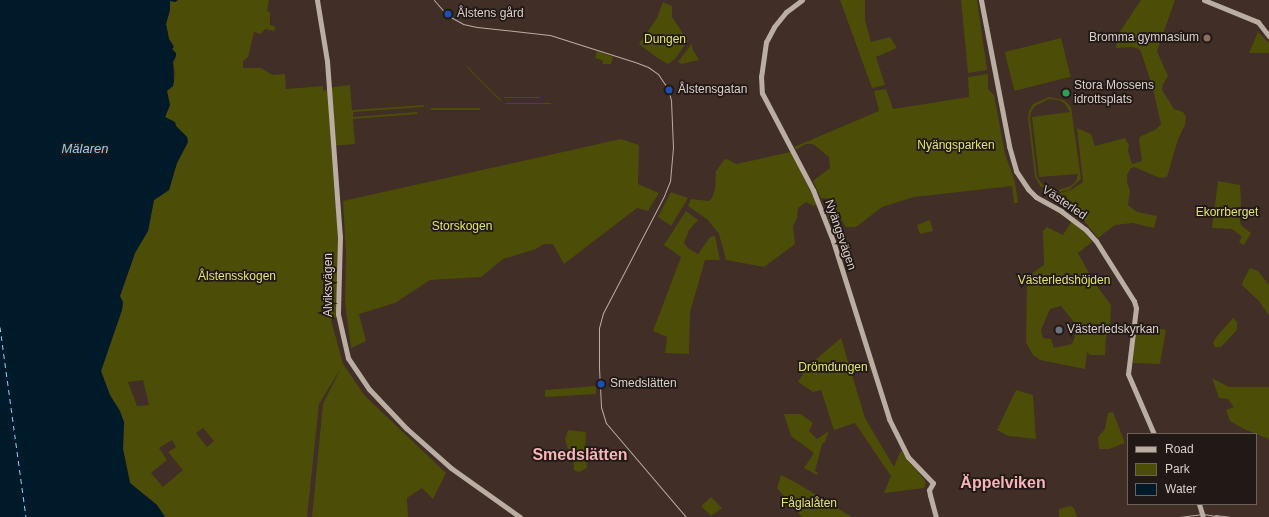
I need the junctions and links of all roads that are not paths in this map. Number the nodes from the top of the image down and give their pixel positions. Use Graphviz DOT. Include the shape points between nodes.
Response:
graph roads {
  1 [pos="317,0"];
  2 [pos="802,0"];
  3 [pos="981,0"];
  4 [pos="1204,0"];
  5 [pos="1269,36"];
  6 [pos="1154,433"];
  7 [pos="1199,505"];
  8 [pos="520,517"];
  9 [pos="936,517"];
  10 [pos="1203,517"];
  1 -- 8 [label="street, Alviksvägen" via="327,61 340,236 338,314 348,358 373,393 406,428 451,468"];
  2 -- 9 [label="street, Nyängsvägen" via="786,12 766,42 761,71 762,93 814,190 891,423 908,457 933,483 930,495"];
  3 -- 6 [label="street, Västerled" via="1016,171 1036,197 1061,210 1096,241 1134,301 1136,308 1128,374"];
  4 -- 5 [label="street" via="1258,22"];
  7 -- 10 [label="street"];
}
